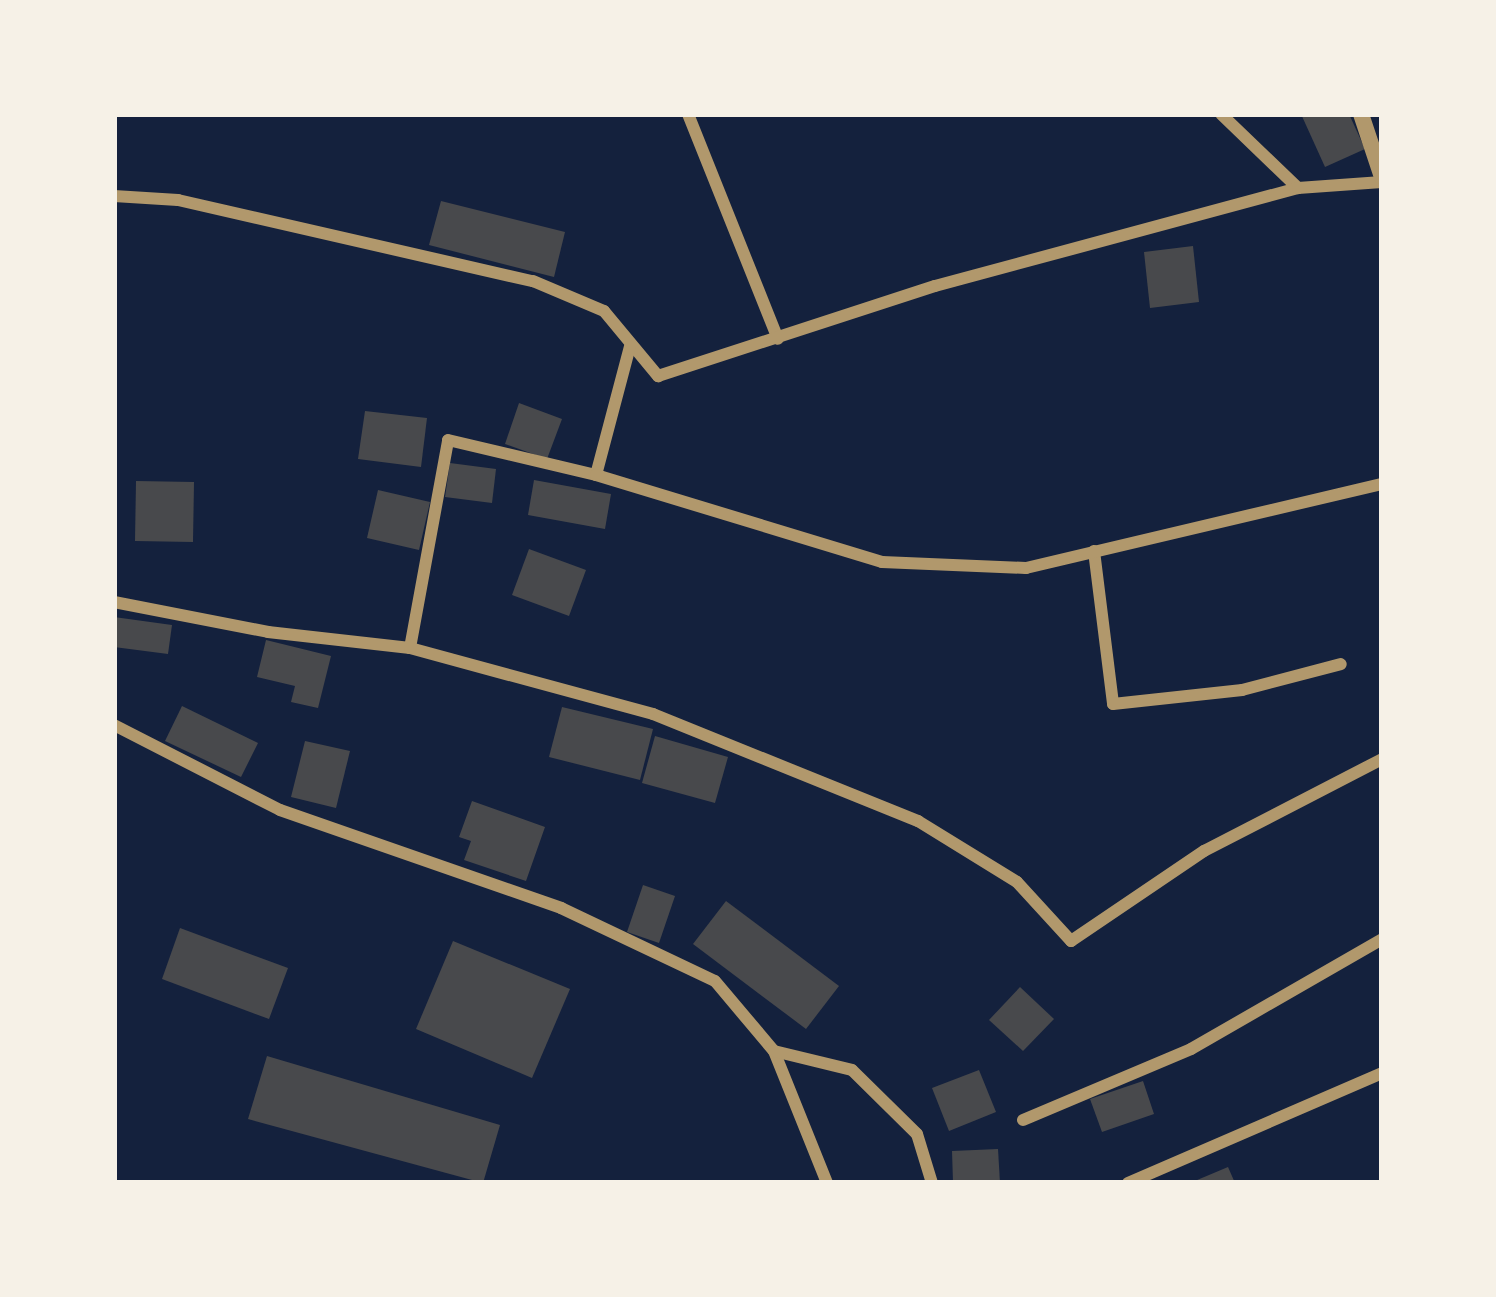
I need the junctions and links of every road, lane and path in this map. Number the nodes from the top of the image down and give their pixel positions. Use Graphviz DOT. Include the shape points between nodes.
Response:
graph roads {
  1 [pos="688,114"];
  2 [pos="1221,114"];
  3 [pos="1361,114"];
  4 [pos="1382,179"];
  5 [pos="1298,188"];
  6 [pos="114,196"];
  7 [pos="778,339"];
  8 [pos="630,346"];
  9 [pos="596,475"];
  10 [pos="1382,484"];
  11 [pos="1094,551"];
  12 [pos="114,602"];
  13 [pos="410,648"];
  14 [pos="1340,664"];
  15 [pos="114,725"];
  16 [pos="1382,759"];
  17 [pos="1382,939"];
  18 [pos="774,1051"];
  19 [pos="1382,1073"];
  20 [pos="1023,1120"];
  21 [pos="827,1183"];
  22 [pos="932,1183"];
  23 [pos="1127,1183"];
  1 -- 7 [label="street"];
  2 -- 5 [label="street"];
  3 -- 4 [label="street"];
  4 -- 5 [label="street"];
  5 -- 7 [label="street" via="935,286"];
  6 -- 8 [label="street" via="178,200 533,281 604,311"];
  7 -- 8 [label="street" via="658,376"];
  8 -- 9 [label="street"];
  9 -- 11 [label="street" via="883,562 1026,568"];
  9 -- 13 [label="street" via="448,440"];
  10 -- 11 [label="street"];
  11 -- 14 [label="street" via="1113,704 1241,690"];
  12 -- 13 [label="street"];
  13 -- 16 [label="street" via="653,713 918,821 1017,882 1071,940 1204,851"];
  15 -- 18 [label="street" via="280,810 561,908 716,981"];
  17 -- 20 [label="street" via="1191,1049"];
  18 -- 21 [label="street"];
  18 -- 22 [label="street" via="852,1070 917,1135"];
  19 -- 23 [label="street"];
}
